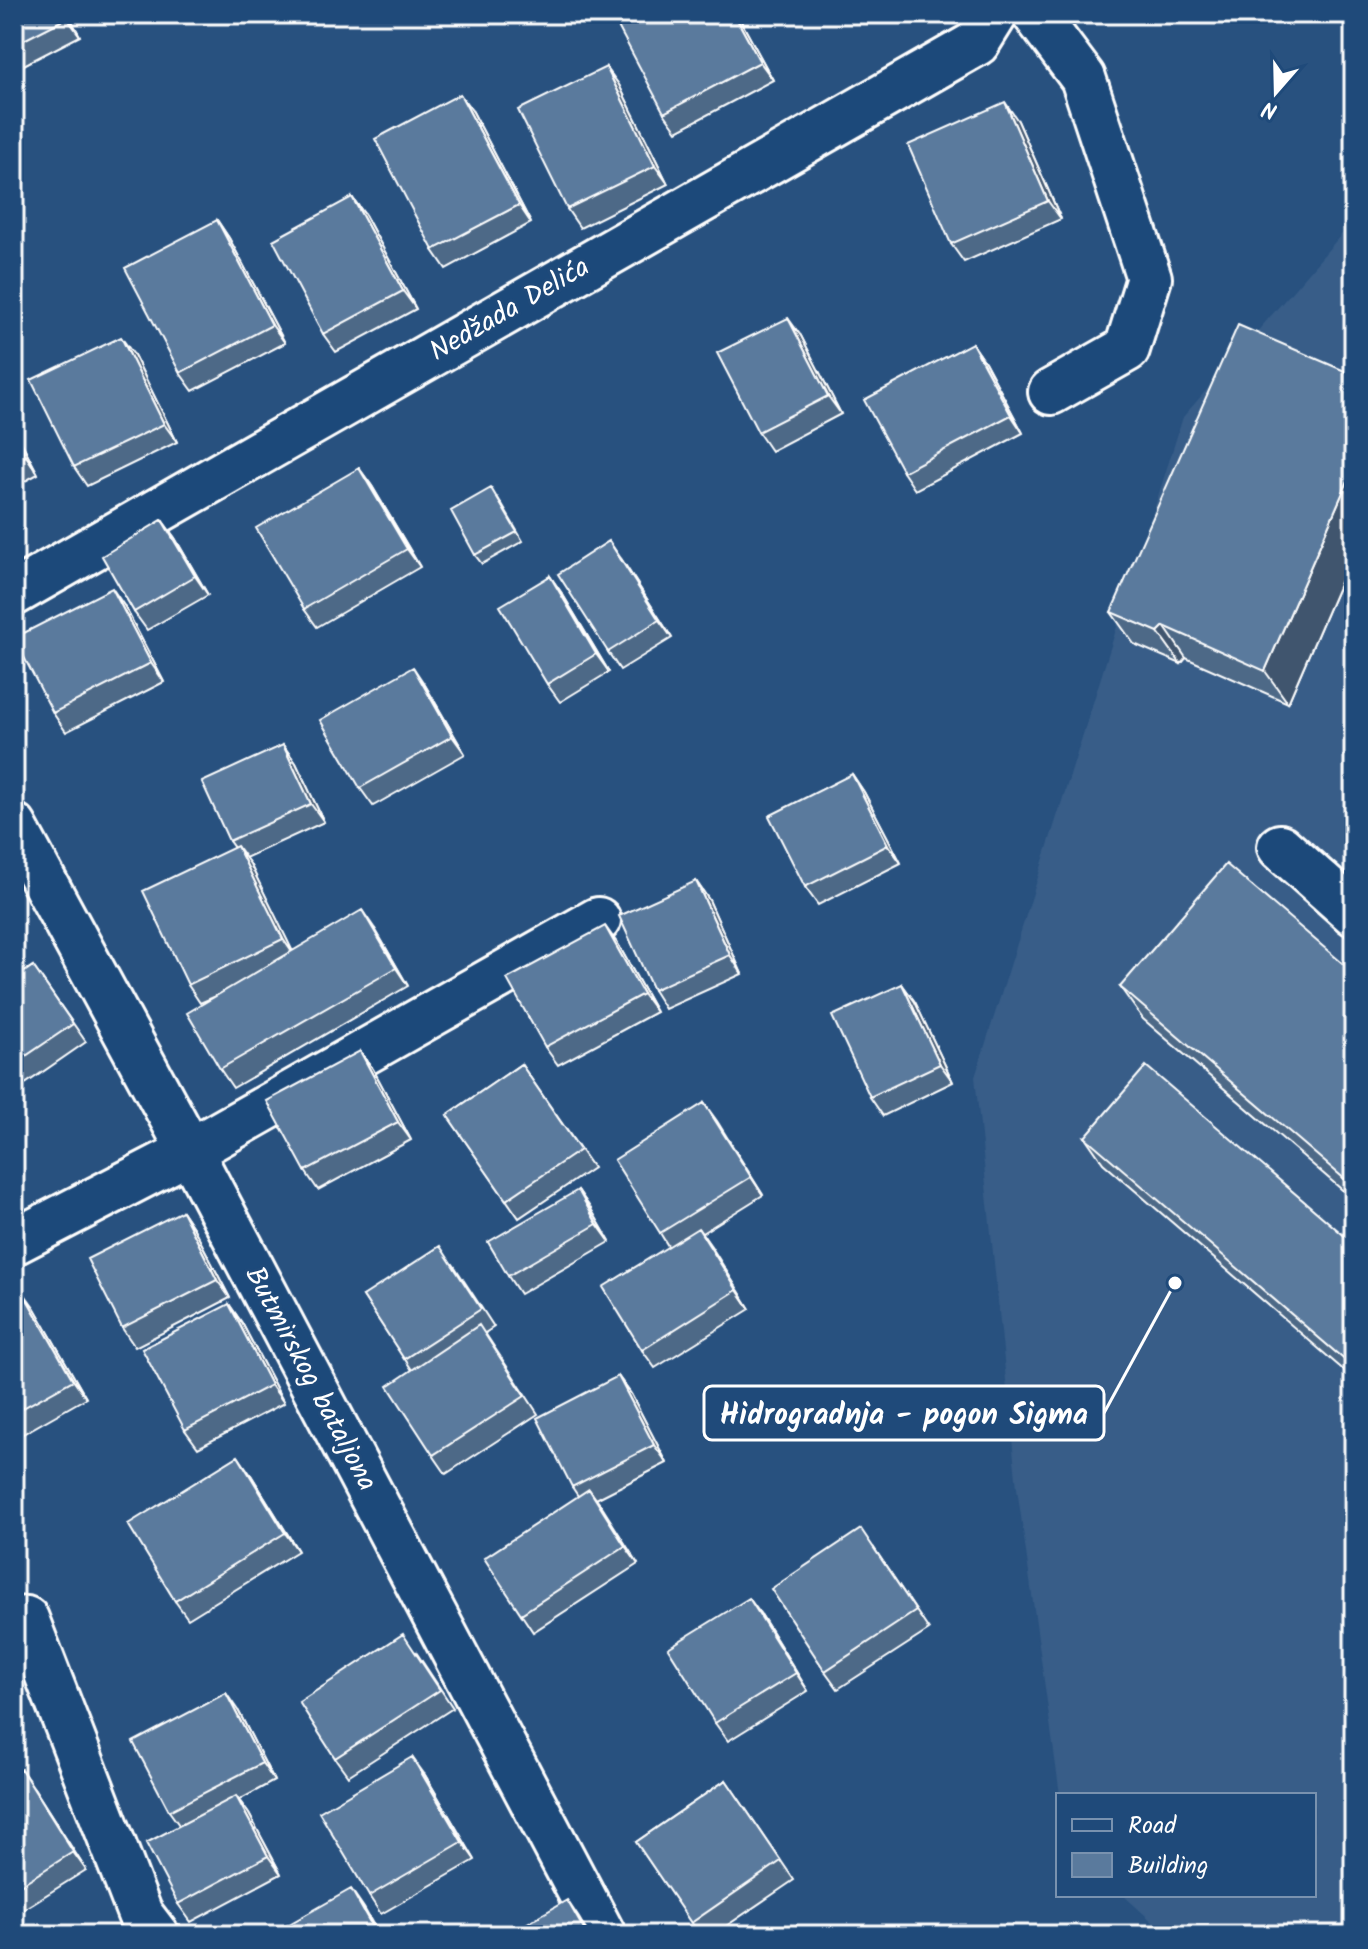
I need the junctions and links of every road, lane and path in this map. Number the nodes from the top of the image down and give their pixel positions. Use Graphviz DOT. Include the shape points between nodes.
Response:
graph roads {
  1 [pos="995,14"];
  2 [pos="1035,14"];
  3 [pos="1051,392"];
  4 [pos="14,593"];
  5 [pos="14,826"];
  6 [pos="1280,847"];
  7 [pos="1354,913"];
  8 [pos="598,920"];
  9 [pos="190,1151"];
  10 [pos="14,1242"];
  11 [pos="26,1619"];
  12 [pos="156,1935"];
  13 [pos="603,1935"];
  1 -- 4 [label="street, Nedžada Delića" via="977,43"];
  2 -- 3 [label="street" via="1083,78 1149,278 1127,349"];
  5 -- 9 [label="street, Butmirskog bataljona"];
  6 -- 7 [label="street"];
  8 -- 9 [label="street"];
  9 -- 10 [label="street"];
  9 -- 13 [label="street, Butmirskog bataljona"];
  11 -- 12 [label="street" via="140,1914"];
}
